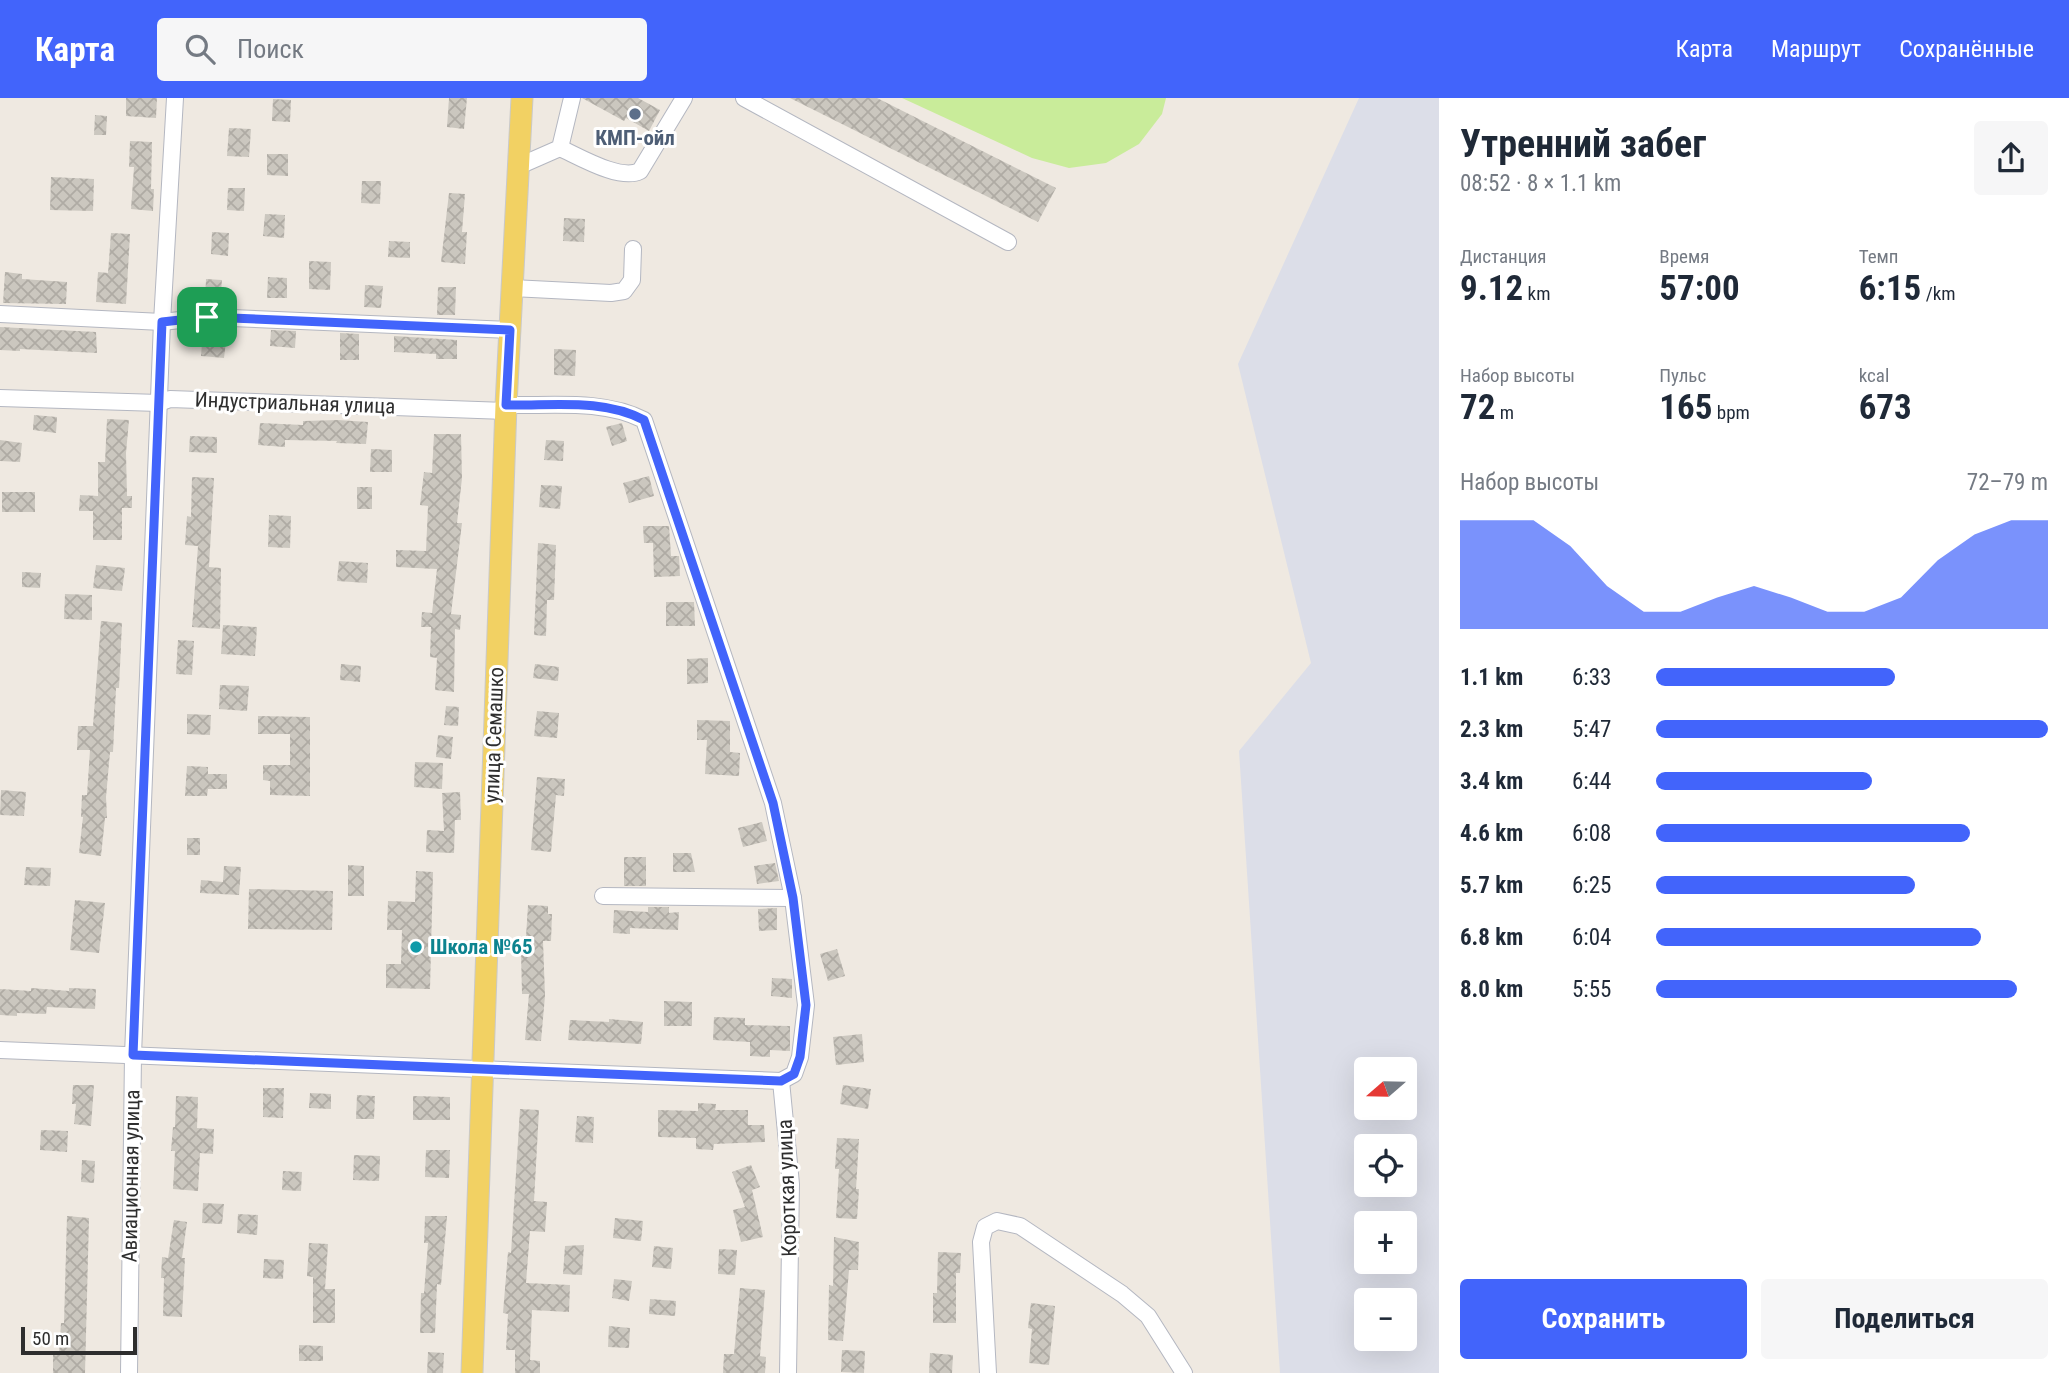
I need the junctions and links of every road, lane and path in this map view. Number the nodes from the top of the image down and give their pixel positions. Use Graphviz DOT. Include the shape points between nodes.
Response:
graph roads {
  1 [pos="175,98"];
  2 [pos="522,98"];
  3 [pos="572,98"];
  4 [pos="684,98"];
  5 [pos="744,98"];
  6 [pos="560,148"];
  7 [pos="519,166"];
  8 [pos="1008,242"];
  9 [pos="633,249"];
  10 [pos="512,288"];
  11 [pos="0,314"];
  12 [pos="162,322"];
  13 [pos="510,330"];
  14 [pos="0,398"];
  15 [pos="159,403"];
  16 [pos="506,408"];
  17 [pos="603,896"];
  18 [pos="793,898"];
  19 [pos="0,1050"];
  20 [pos="133,1055"];
  21 [pos="482,1070"];
  22 [pos="781,1081"];
  23 [pos="129,1373"];
  24 [pos="472,1373"];
  25 [pos="788,1373"];
  26 [pos="988,1373"];
  27 [pos="1184,1373"];
  1 -- 12 [label="street, Авиационная улица"];
  2 -- 7 [label="main road, улица Семашко"];
  3 -- 6 [label="street"];
  4 -- 6 [label="street" via="640,171 633,175 620,174"];
  5 -- 8 [label="street"];
  6 -- 7 [label="street"];
  7 -- 10 [label="main road, улица Семашко"];
  9 -- 10 [label="street" via="632,280 624,291"];
  10 -- 13 [label="main road, улица Семашко"];
  11 -- 12 [label="street"];
  12 -- 13 [label="street" via="207,317"];
  12 -- 15 [label="street, Авиационная улица"];
  13 -- 16 [label="main road, улица Семашко"];
  14 -- 15 [label="street, Индустриальная улица"];
  15 -- 16 [label="street, Индустриальная улица" via="170,399"];
  15 -- 20 [label="street, Авиационная улица"];
  16 -- 18 [label="street" via="605,407 644,420 773,803"];
  16 -- 21 [label="main road, улица Семашко"];
  17 -- 18 [label="street"];
  18 -- 22 [label="street" via="806,1005 800,1057 794,1074"];
  19 -- 20 [label="street"];
  20 -- 21 [label="street"];
  20 -- 23 [label="street, Авиационная улица"];
  21 -- 22 [label="street"];
  21 -- 24 [label="main road, улица Семашко"];
  22 -- 25 [label="street, Короткая улица" via="791,1184"];
  26 -- 27 [label="street" via="981,1242 985,1227 997,1221 1020,1226 1122,1294 1148,1316"];
}
